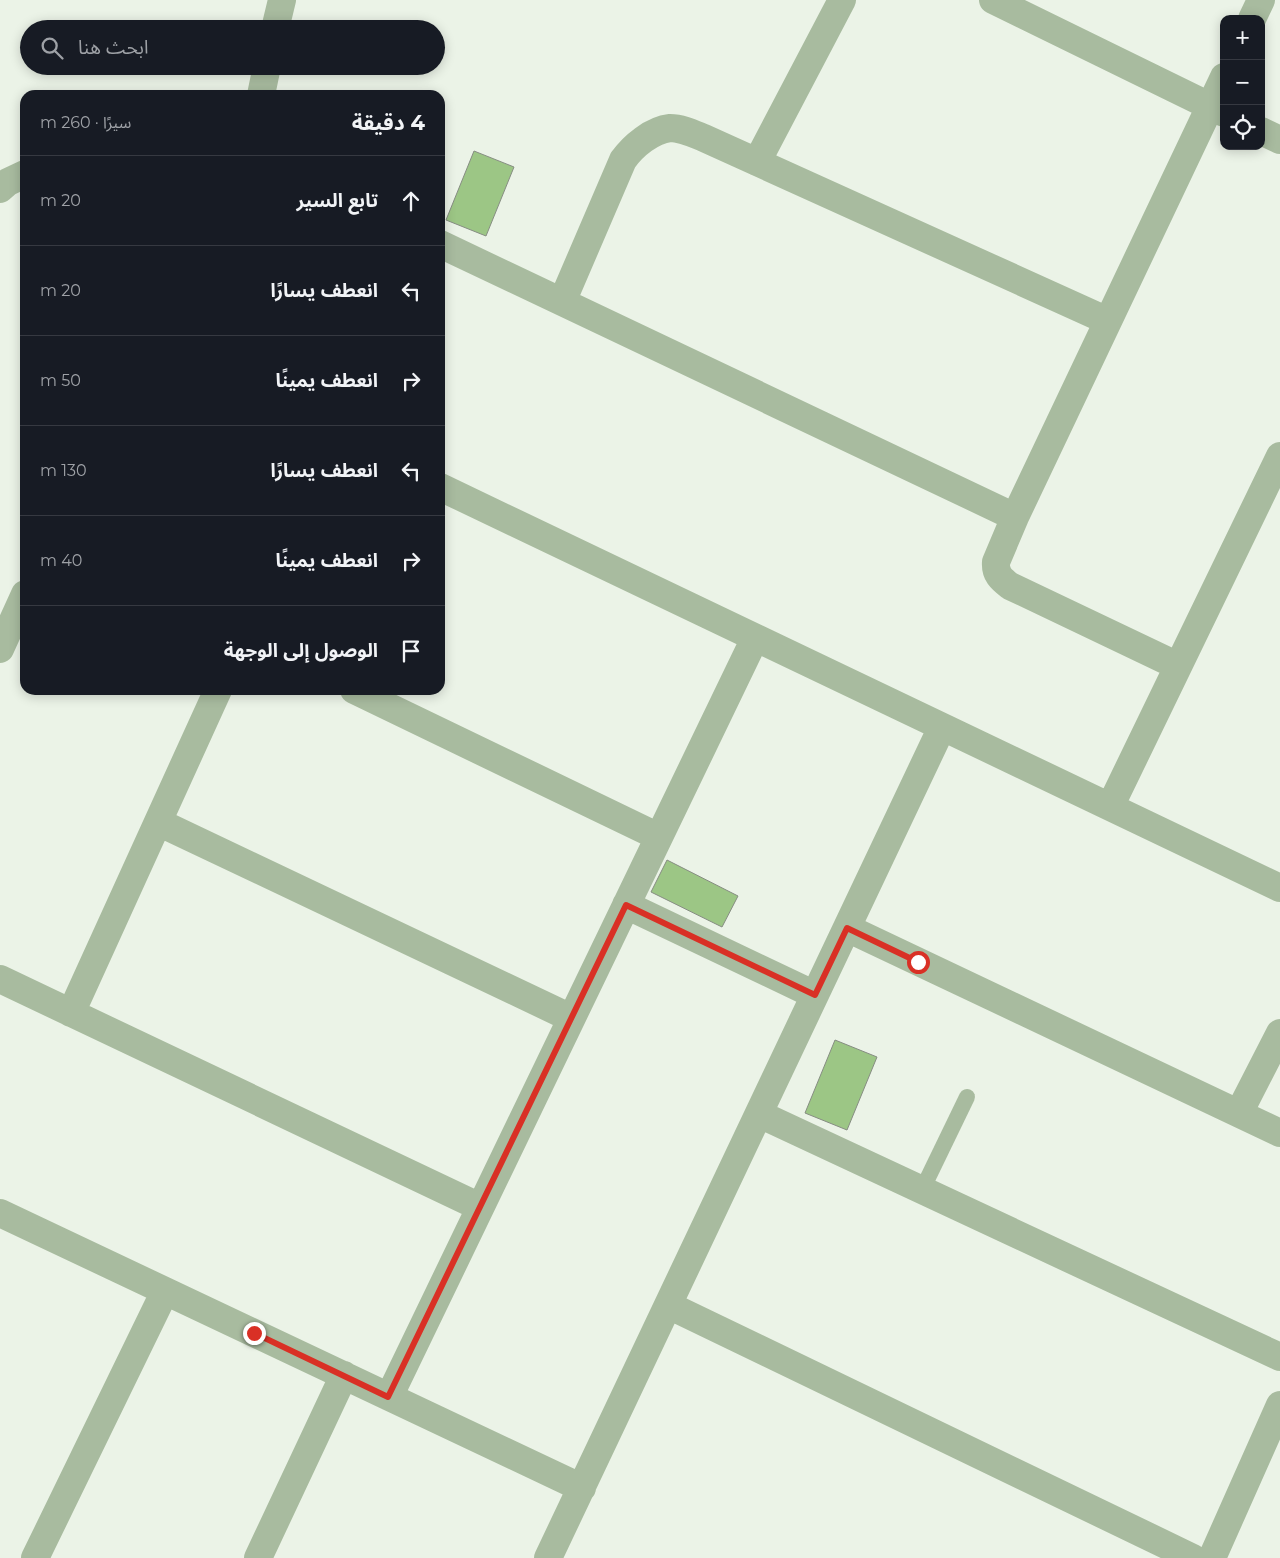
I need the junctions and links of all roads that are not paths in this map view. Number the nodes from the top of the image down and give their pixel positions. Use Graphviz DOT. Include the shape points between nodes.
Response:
graph roads {
  1 [pos="282,0"];
  2 [pos="842,0"];
  3 [pos="993,0"];
  4 [pos="1261,0"];
  5 [pos="1254,15"];
  6 [pos="277,20"];
  7 [pos="265,75"];
  8 [pos="261,90"];
  9 [pos="1220,95"];
  10 [pos="1217,109"];
  11 [pos="1265,133"];
  12 [pos="1280,140"];
  13 [pos="757,162"];
  14 [pos="20,176"];
  15 [pos="0,188"];
  16 [pos="445,246"];
  17 [pos="562,302"];
  18 [pos="1108,321"];
  19 [pos="1280,456"];
  20 [pos="445,489"];
  21 [pos="1015,517"];
  22 [pos="20,605"];
  23 [pos="755,638"];
  24 [pos="0,649"];
  25 [pos="1178,666"];
  26 [pos="216,695"];
  27 [pos="364,695"];
  28 [pos="942,727"];
  29 [pos="1110,807"];
  30 [pos="158,822"];
  31 [pos="659,837"];
  32 [pos="1280,888"];
  33 [pos="626,905"];
  34 [pos="847,928"];
  35 [pos="0,979"];
  36 [pos="815,995"];
  37 [pos="71,1012"];
  38 [pos="571,1018"];
  39 [pos="1280,1033"];
  40 [pos="967,1097"];
  41 [pos="1239,1113"];
  42 [pos="759,1114"];
  43 [pos="1280,1132"];
  44 [pos="922,1190"];
  45 [pos="480,1206"];
  46 [pos="0,1213"];
  47 [pos="164,1291"];
  48 [pos="668,1305"];
  49 [pos="1280,1357"];
  50 [pos="344,1376"];
  51 [pos="388,1397"];
  52 [pos="1280,1405"];
  53 [pos="582,1488"];
  54 [pos="35,1558"];
  55 [pos="258,1558"];
  56 [pos="548,1558"];
  57 [pos="1193,1558"];
  58 [pos="1212,1558"];
  1 -- 6 [label="street"];
  2 -- 13 [label="street"];
  3 -- 10 [label="street"];
  4 -- 5 [label="street"];
  7 -- 8 [label="street"];
  9 -- 10 [label="street"];
  10 -- 18 [label="street"];
  11 -- 12 [label="street"];
  13 -- 17 [label="street" via="683,130 670,128 641,142 623,160"];
  13 -- 18 [label="street"];
  14 -- 15 [label="street"];
  16 -- 17 [label="street"];
  17 -- 21 [label="street"];
  18 -- 21 [label="street"];
  19 -- 25 [label="street"];
  20 -- 23 [label="street"];
  21 -- 25 [label="street" via="996,562 999,577 1010,586"];
  22 -- 24 [label="street"];
  23 -- 28 [label="street"];
  23 -- 31 [label="street"];
  25 -- 29 [label="street"];
  26 -- 30 [label="street"];
  27 -- 31 [label="street"];
  28 -- 29 [label="street"];
  28 -- 34 [label="street"];
  29 -- 32 [label="street"];
  30 -- 37 [label="street"];
  30 -- 38 [label="street"];
  31 -- 33 [label="street"];
  33 -- 36 [label="street"];
  33 -- 38 [label="street"];
  34 -- 36 [label="street"];
  34 -- 41 [label="street"];
  35 -- 37 [label="street"];
  36 -- 42 [label="street"];
  37 -- 45 [label="street"];
  38 -- 45 [label="street"];
  39 -- 41 [label="street"];
  40 -- 44 [label="lane"];
  41 -- 43 [label="street"];
  42 -- 44 [label="street"];
  42 -- 48 [label="street"];
  44 -- 49 [label="street"];
  45 -- 51 [label="street"];
  46 -- 47 [label="street"];
  47 -- 50 [label="street"];
  47 -- 54 [label="street"];
  48 -- 53 [label="street"];
  48 -- 57 [label="street"];
  50 -- 51 [label="street"];
  50 -- 55 [label="street"];
  51 -- 53 [label="street"];
  52 -- 58 [label="street"];
  53 -- 56 [label="street"];
}
